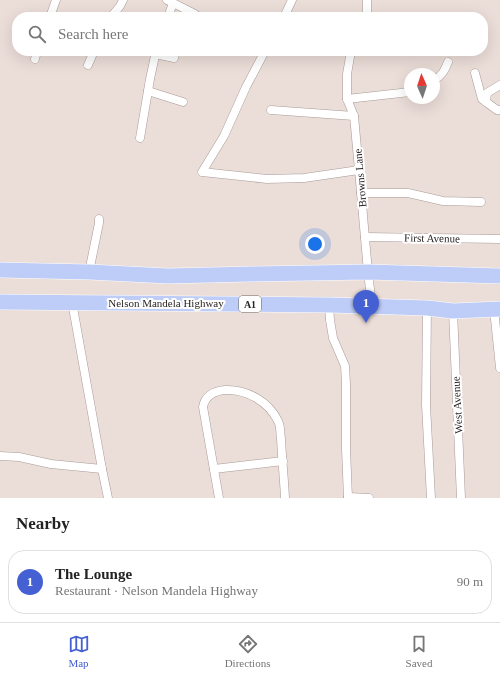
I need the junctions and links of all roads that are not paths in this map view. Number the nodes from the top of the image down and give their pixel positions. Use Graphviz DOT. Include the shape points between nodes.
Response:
graph roads {
  1 [pos="56,0"];
  2 [pos="123,0"];
  3 [pos="292,0"];
  4 [pos="367,0"];
  5 [pos="170,2"];
  6 [pos="52,12"];
  7 [pos="115,12"];
  8 [pos="169,12"];
  9 [pos="191,12"];
  10 [pos="286,12"];
  11 [pos="367,12"];
  12 [pos="92,56"];
  13 [pos="154,56"];
  14 [pos="168,56"];
  15 [pos="262,56"];
  16 [pos="350,56"];
  17 [pos="174,58"];
  18 [pos="448,62"];
  19 [pos="88,65"];
  20 [pos="475,73"];
  21 [pos="440,76"];
  22 [pos="500,85"];
  23 [pos="148,91"];
  24 [pos="404,93"];
  25 [pos="347,99"];
  26 [pos="183,102"];
  27 [pos="486,102"];
  28 [pos="271,110"];
  29 [pos="500,110"];
  30 [pos="354,116"];
  31 [pos="140,138"];
  32 [pos="360,170"];
  33 [pos="361,193"];
  34 [pos="481,202"];
  35 [pos="99,218"];
  36 [pos="365,237"];
  37 [pos="500,239"];
  38 [pos="0,270"];
  39 [pos="89,272"];
  40 [pos="368,272"];
  41 [pos="500,276"];
  42 [pos="0,302"];
  43 [pos="72,302"];
  44 [pos="329,305"];
  45 [pos="372,306"];
  46 [pos="427,308"];
  47 [pos="497,309"];
  48 [pos="453,311"];
  49 [pos="500,368"];
  50 [pos="0,456"];
  51 [pos="283,461"];
  52 [pos="102,469"];
  53 [pos="214,469"];
  54 [pos="108,498"];
  55 [pos="219,498"];
  56 [pos="285,498"];
  57 [pos="348,498"];
  58 [pos="369,498"];
  59 [pos="430,498"];
  60 [pos="461,498"];
  1 -- 6 [label="street"];
  2 -- 7 [label="street"];
  3 -- 10 [label="street"];
  4 -- 11 [label="street"];
  5 -- 8 [label="street"];
  5 -- 9 [label="street"];
  12 -- 19 [label="street"];
  13 -- 23 [label="street"];
  14 -- 17 [label="street"];
  15 -- 32 [label="street" via="224,136 202,172 267,179 304,178"];
  16 -- 25 [label="street, Browns Lane"];
  18 -- 21 [label="street"];
  20 -- 27 [label="street" via="482,100"];
  22 -- 27 [label="street" via="487,93"];
  23 -- 26 [label="street"];
  23 -- 31 [label="street"];
  24 -- 25 [label="street"];
  25 -- 30 [label="street, Browns Lane"];
  27 -- 29 [label="street"];
  28 -- 30 [label="street"];
  30 -- 32 [label="street, Browns Lane"];
  32 -- 33 [label="street, Browns Lane"];
  33 -- 34 [label="street" via="408,193 443,201"];
  33 -- 36 [label="street, Browns Lane"];
  35 -- 39 [label="street"];
  36 -- 37 [label="street, First Avenue"];
  36 -- 40 [label="street, Browns Lane"];
  38 -- 39 [label="highway"];
  39 -- 40 [label="highway" via="168,276"];
  40 -- 41 [label="highway"];
  40 -- 45 [label="street, Browns Lane"];
  42 -- 43 [label="highway, Nelson Mandela Highway / A1"];
  43 -- 44 [label="highway, Nelson Mandela Highway / A1"];
  43 -- 52 [label="street"];
  44 -- 45 [label="highway, Nelson Mandela Highway / A1"];
  44 -- 57 [label="street" via="334,338 345,366"];
  45 -- 46 [label="highway, Nelson Mandela Highway / A1"];
  46 -- 48 [label="highway, Nelson Mandela Highway / A1"];
  46 -- 59 [label="street" via="426,405"];
  47 -- 48 [label="highway, Nelson Mandela Highway / A1"];
  47 -- 49 [label="street"];
  48 -- 60 [label="street, West Avenue"];
  50 -- 52 [label="street"];
  51 -- 53 [label="street"];
  51 -- 53 [label="street" via="279,422 270,408 251,395 226,390 208,396 203,407"];
  51 -- 56 [label="street"];
  52 -- 54 [label="street"];
  53 -- 55 [label="street"];
  57 -- 58 [label="street"];
}
